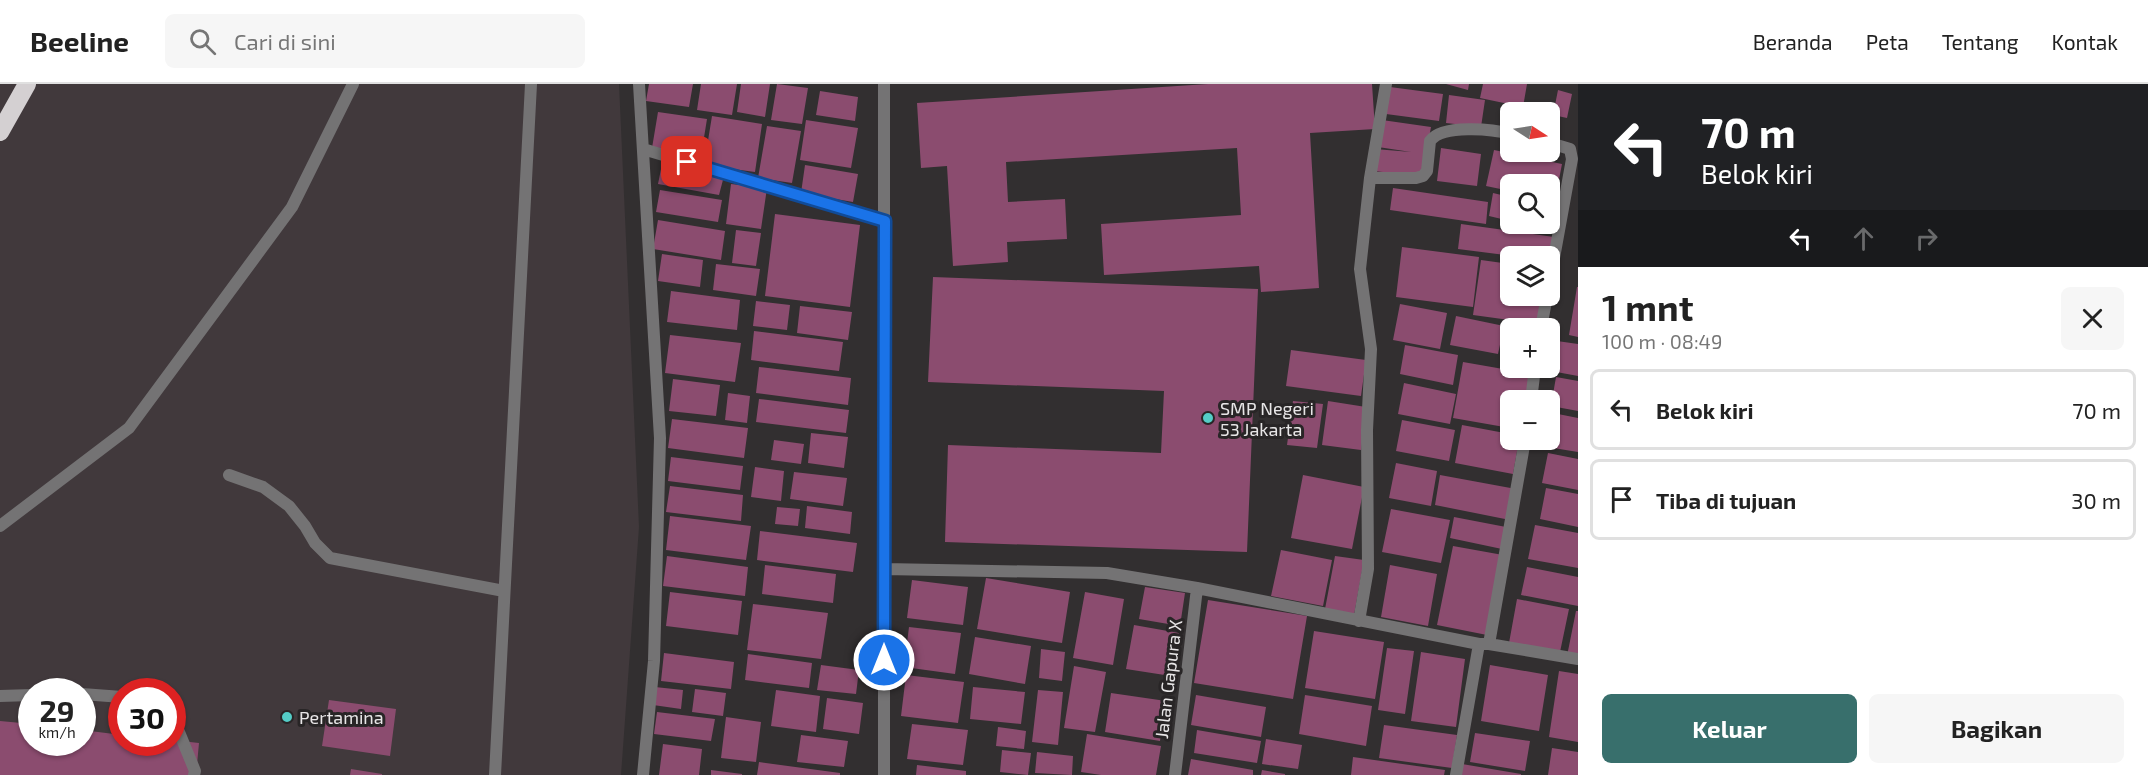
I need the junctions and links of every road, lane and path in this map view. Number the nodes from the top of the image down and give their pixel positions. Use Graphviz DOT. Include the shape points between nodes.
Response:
graph roads {
  1 [pos="27,84"];
  2 [pos="353,84"];
  3 [pos="531,84"];
  4 [pos="639,84"];
  5 [pos="884,84"];
  6 [pos="1386,84"];
  7 [pos="0,132"];
  8 [pos="1500,132"];
  9 [pos="1560,146"];
  10 [pos="644,149"];
  11 [pos="1370,178"];
  12 [pos="885,221"];
  13 [pos="1556,246"];
  14 [pos="1523,450"];
  15 [pos="229,475"];
  16 [pos="0,526"];
  17 [pos="884,569"];
  18 [pos="1197,588"];
  19 [pos="504,591"];
  20 [pos="1359,621"];
  21 [pos="1484,644"];
  22 [pos="1578,659"];
  23 [pos="18,695"];
  24 [pos="0,696"];
  25 [pos="186,749"];
  26 [pos="194,775"];
  27 [pos="495,775"];
  28 [pos="642,775"];
  29 [pos="884,775"];
  30 [pos="1175,775"];
  31 [pos="1456,775"];
  1 -- 7 [label="highway"];
  2 -- 16 [label="street" via="292,207 129,428"];
  3 -- 19 [label="street"];
  4 -- 10 [label="street"];
  5 -- 12 [label="street"];
  6 -- 11 [label="street"];
  8 -- 11 [label="street" via="1471,128 1433,136 1424,176"];
  9 -- 13 [label="street" via="1570,150 1572,159"];
  10 -- 12 [label="street"];
  10 -- 28 [label="street" via="660,438 654,661"];
  11 -- 20 [label="street" via="1360,269 1371,349 1368,569"];
  12 -- 17 [label="street"];
  14 -- 21 [label="street"];
  15 -- 19 [label="street" via="263,487 289,506 330,558"];
  17 -- 18 [label="street" via="1107,573"];
  17 -- 29 [label="street"];
  18 -- 20 [label="street"];
  18 -- 30 [label="street, Jalan Gapura X"];
  19 -- 27 [label="street"];
  20 -- 21 [label="street"];
  21 -- 22 [label="street"];
  21 -- 31 [label="street"];
  23 -- 24 [label="street"];
  25 -- 26 [label="street"];
}
